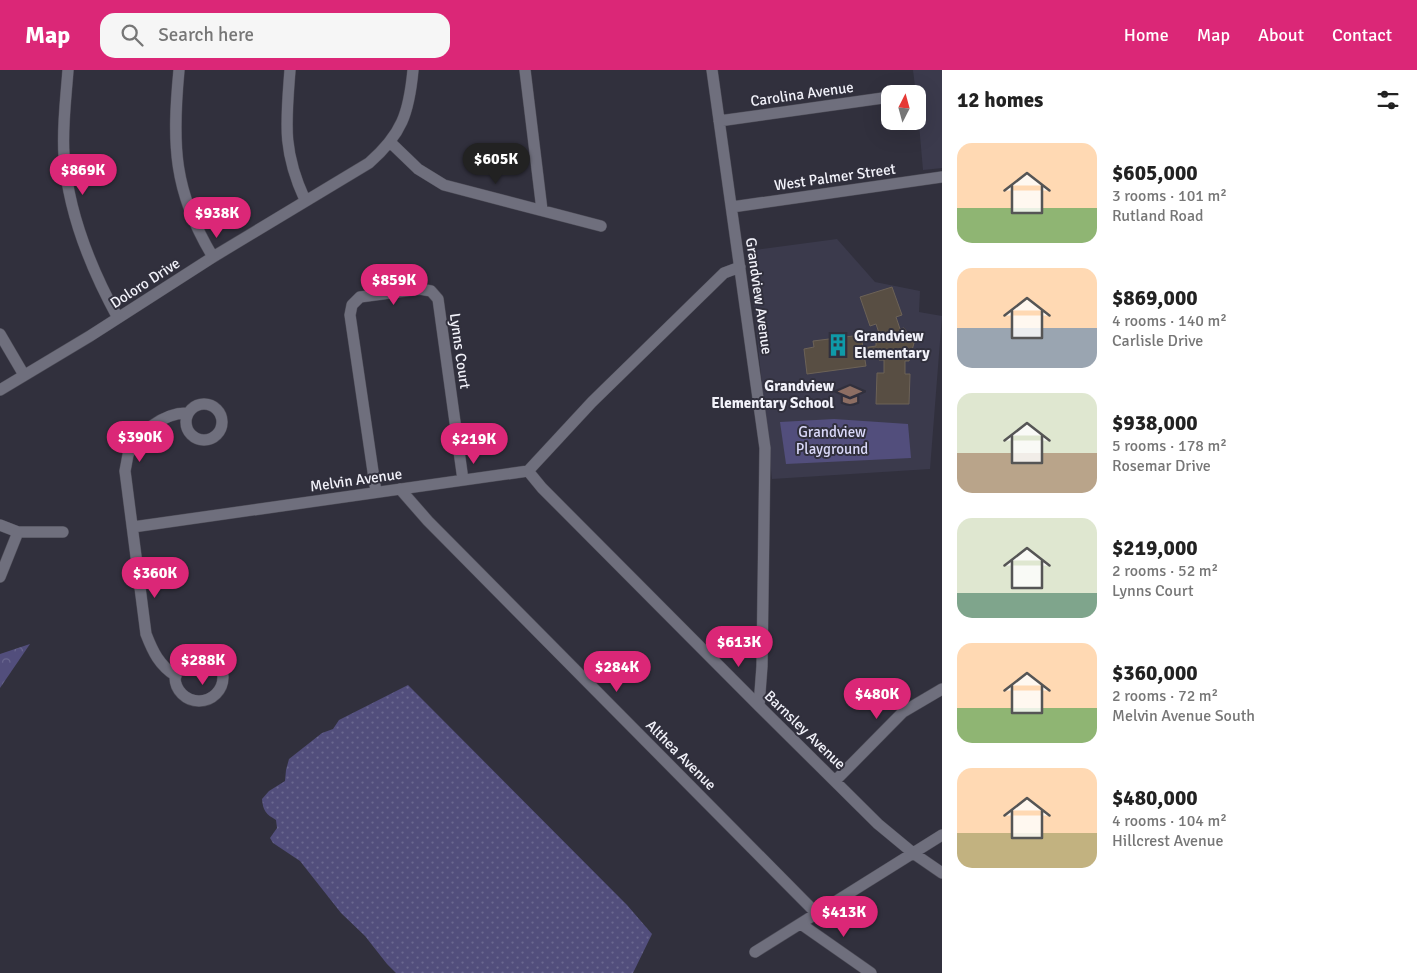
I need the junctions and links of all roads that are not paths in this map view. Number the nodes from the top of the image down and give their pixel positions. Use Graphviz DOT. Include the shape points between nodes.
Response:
graph roads {
  1 [pos="68,70"];
  2 [pos="179,70"];
  3 [pos="290,70"];
  4 [pos="413,70"];
  5 [pos="525,70"];
  6 [pos="712,70"];
  7 [pos="881,98"];
  8 [pos="719,121"];
  9 [pos="390,142"];
  10 [pos="942,177"];
  11 [pos="305,200"];
  12 [pos="732,207"];
  13 [pos="542,210"];
  14 [pos="601,226"];
  15 [pos="213,257"];
  16 [pos="740,267"];
  17 [pos="118,318"];
  18 [pos="0,334"];
  19 [pos="24,375"];
  20 [pos="0,390"];
  21 [pos="188,413"];
  22 [pos="528,471"];
  23 [pos="463,480"];
  24 [pos="400,489"];
  25 [pos="376,492"];
  26 [pos="0,525"];
  27 [pos="133,527"];
  28 [pos="18,532"];
  29 [pos="63,532"];
  30 [pos="0,577"];
  31 [pos="176,676"];
  32 [pos="942,689"];
  33 [pos="759,706"];
  34 [pos="835,781"];
  35 [pos="942,835"];
  36 [pos="913,853"];
  37 [pos="942,873"];
  38 [pos="816,914"];
  39 [pos="801,924"];
  40 [pos="756,952"];
  41 [pos="871,973"];
  1 -- 17 [label="street" via="64,154 71,202 94,269"];
  2 -- 15 [label="street" via="174,126 177,166 187,205"];
  3 -- 11 [label="street" via="286,137 292,169"];
  4 -- 9 [label="street, Doloro Drive" via="407,112"];
  5 -- 13 [label="street"];
  6 -- 8 [label="street, Grandview Avenue"];
  7 -- 8 [label="street, Carolina Avenue"];
  8 -- 12 [label="street, Grandview Avenue"];
  9 -- 11 [label="street, Doloro Drive" via="363,167"];
  9 -- 13 [label="street" via="418,169 444,185"];
  10 -- 12 [label="street, West Palmer Street"];
  11 -- 15 [label="street, Doloro Drive"];
  12 -- 16 [label="street, Grandview Avenue"];
  13 -- 14 [label="street"];
  15 -- 17 [label="street, Doloro Drive"];
  16 -- 22 [label="street" via="724,273 592,402"];
  16 -- 33 [label="street, Grandview Avenue" via="765,448"];
  17 -- 19 [label="street, Doloro Drive"];
  18 -- 19 [label="street"];
  19 -- 20 [label="street, Doloro Drive"];
  21 -- 27 [label="street" via="172,414 148,429 128,454 125,471"];
  22 -- 23 [label="street, Melvin Avenue"];
  22 -- 33 [label="street, Barnsley Avenue"];
  23 -- 24 [label="street, Melvin Avenue"];
  23 -- 25 [label="street, Lynns Court" via="436,294 426,289 360,297 352,305 350,315"];
  24 -- 25 [label="street, Melvin Avenue"];
  24 -- 38 [label="street, Althea Avenue"];
  25 -- 27 [label="street, Melvin Avenue"];
  26 -- 28 [label="street"];
  27 -- 31 [label="street" via="146,634 160,664"];
  28 -- 29 [label="street"];
  28 -- 30 [label="street"];
  31 -- 31 [label="street" via="180,663 186,657 200,653 215,659 223,673 218,691 204,700 182,694"];
  32 -- 34 [label="street" via="903,712"];
  33 -- 34 [label="street, Barnsley Avenue"];
  34 -- 36 [label="street, Barnsley Avenue"];
  35 -- 36 [label="street"];
  36 -- 37 [label="street, Barnsley Avenue"];
  36 -- 38 [label="street"];
  38 -- 39 [label="street"];
  39 -- 40 [label="street"];
  39 -- 41 [label="street"];
}
